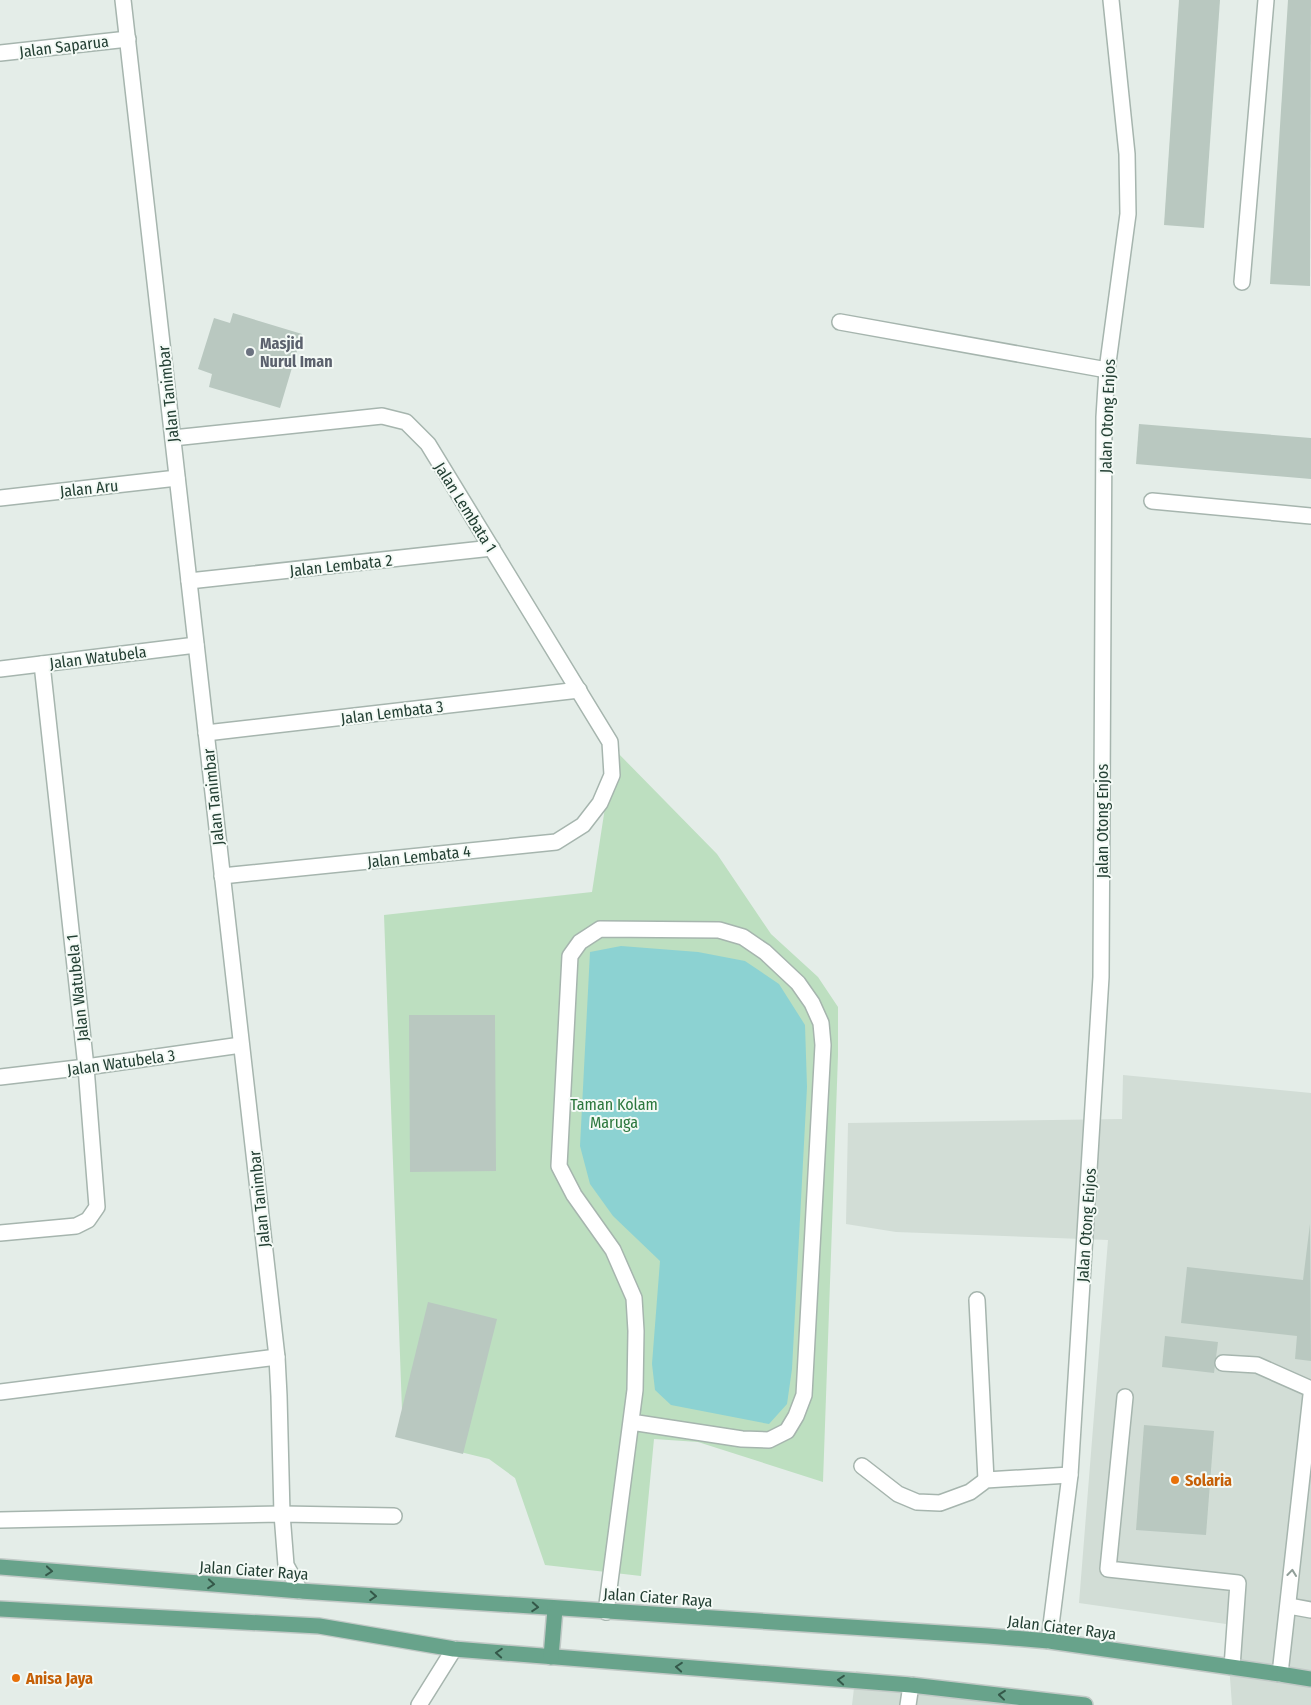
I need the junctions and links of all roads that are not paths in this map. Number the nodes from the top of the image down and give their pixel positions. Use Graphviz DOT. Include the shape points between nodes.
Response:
graph roads {
  1 [pos="126,0"];
  2 [pos="1111,0"];
  3 [pos="1266,0"];
  4 [pos="128,38"];
  5 [pos="0,53"];
  6 [pos="1242,282"];
  7 [pos="840,322"];
  8 [pos="1107,370"];
  9 [pos="173,438"];
  10 [pos="177,478"];
  11 [pos="0,498"];
  12 [pos="1152,501"];
  13 [pos="1311,516"];
  14 [pos="492,548"];
  15 [pos="189,581"];
  16 [pos="196,645"];
  17 [pos="42,664"];
  18 [pos="0,669"];
  19 [pos="579,690"];
  20 [pos="206,733"];
  21 [pos="600,803"];
  22 [pos="222,876"];
  23 [pos="241,1045"];
  24 [pos="86,1067"];
  25 [pos="0,1077"];
  26 [pos="0,1233"];
  27 [pos="977,1300"];
  28 [pos="276,1356"];
  29 [pos="1223,1363"];
  30 [pos="1311,1389"];
  31 [pos="0,1392"];
  32 [pos="1311,1395"];
  33 [pos="1125,1397"];
  34 [pos="631,1422"];
  35 [pos="862,1466"];
  36 [pos="1070,1476"];
  37 [pos="986,1480"];
  38 [pos="282,1514"];
  39 [pos="394,1516"];
  40 [pos="0,1520"];
  41 [pos="0,1567"];
  42 [pos="300,1591"];
  43 [pos="1289,1606"];
  44 [pos="0,1609"];
  45 [pos="555,1609"];
  46 [pos="1311,1610"];
  47 [pos="606,1612"];
  48 [pos="1049,1641"];
  49 [pos="454,1649"];
  50 [pos="551,1657"];
  51 [pos="1232,1667"];
  52 [pos="1280,1674"];
  53 [pos="1311,1680"];
  54 [pos="911,1685"];
  55 [pos="418,1705"];
  56 [pos="908,1705"];
  57 [pos="1085,1705"];
  1 -- 4 [label="street, Jalan Tanimbar"];
  2 -- 8 [label="street, Jalan Otong Enjos" via="1127,154 1128,214"];
  3 -- 6 [label="street"];
  4 -- 5 [label="street, Jalan Saparua"];
  4 -- 9 [label="street, Jalan Tanimbar"];
  7 -- 8 [label="street"];
  8 -- 36 [label="street, Jalan Otong Enjos" via="1101,976"];
  9 -- 10 [label="street, Jalan Tanimbar"];
  9 -- 14 [label="street, Jalan Lembata 1" via="382,416 406,422 428,444"];
  10 -- 11 [label="street, Jalan Aru"];
  10 -- 15 [label="street, Jalan Tanimbar"];
  12 -- 13 [label="street"];
  14 -- 15 [label="street, Jalan Lembata 2"];
  14 -- 19 [label="street, Jalan Lembata 1"];
  15 -- 16 [label="street, Jalan Tanimbar"];
  16 -- 17 [label="street, Jalan Watubela"];
  16 -- 20 [label="street, Jalan Tanimbar"];
  17 -- 18 [label="street, Jalan Watubela"];
  17 -- 24 [label="street, Jalan Watubela 1"];
  19 -- 20 [label="street, Jalan Lembata 3"];
  19 -- 21 [label="street, Jalan Lembata 1" via="610,742 612,775"];
  20 -- 22 [label="street, Jalan Tanimbar"];
  21 -- 22 [label="street, Jalan Lembata 4" via="583,825 556,842"];
  22 -- 23 [label="street, Jalan Tanimbar"];
  23 -- 24 [label="street, Jalan Watubela 3"];
  23 -- 28 [label="street, Jalan Tanimbar"];
  24 -- 25 [label="street, Jalan Watubela 3"];
  24 -- 26 [label="street, Jalan Watubela 1" via="97,1207 88,1220 76,1226"];
  27 -- 37 [label="street"];
  28 -- 31 [label="street"];
  28 -- 38 [label="street, Jalan Tanimbar"];
  29 -- 30 [label="street" via="1257,1365"];
  43 -- 32 [label="street, one-way"];
  33 -- 51 [label="street" via="1108,1569 1238,1583"];
  34 -- 34 [label="street" via="635,1390 634,1298 613,1250 574,1195 559,1166 570,956 580,942 600,929 719,930 743,937 765,952 798,983 821,1023 823,1045 804,1395 787,1431 769,1440 742,1439"];
  34 -- 47 [label="street"];
  35 -- 37 [label="street" via="898,1494 917,1502 940,1503 970,1492"];
  36 -- 37 [label="street"];
  36 -- 48 [label="street, Jalan Otong Enjos"];
  38 -- 39 [label="street"];
  38 -- 40 [label="street"];
  38 -- 42 [label="street, Jalan Tanimbar" via="286,1565"];
  41 -- 42 [label="main road, Jalan Ciater Raya, one-way"];
  42 -- 45 [label="main road, Jalan Ciater Raya, one-way"];
  43 -- 46 [label="street"];
  43 -- 52 [label="street"];
  44 -- 49 [label="main road" via="319,1626"];
  45 -- 47 [label="main road, Jalan Ciater Raya"];
  45 -- 50 [label="main road"];
  47 -- 48 [label="main road, Jalan Ciater Raya"];
  48 -- 51 [label="main road, Jalan Ciater Raya"];
  50 -- 49 [label="main road, one-way"];
  49 -- 55 [label="street"];
  54 -- 50 [label="main road, one-way"];
  51 -- 52 [label="main road, Jalan Ciater Raya"];
  52 -- 53 [label="main road, Jalan Ciater Raya"];
  54 -- 56 [label="street"];
  57 -- 54 [label="main road, one-way"];
}
